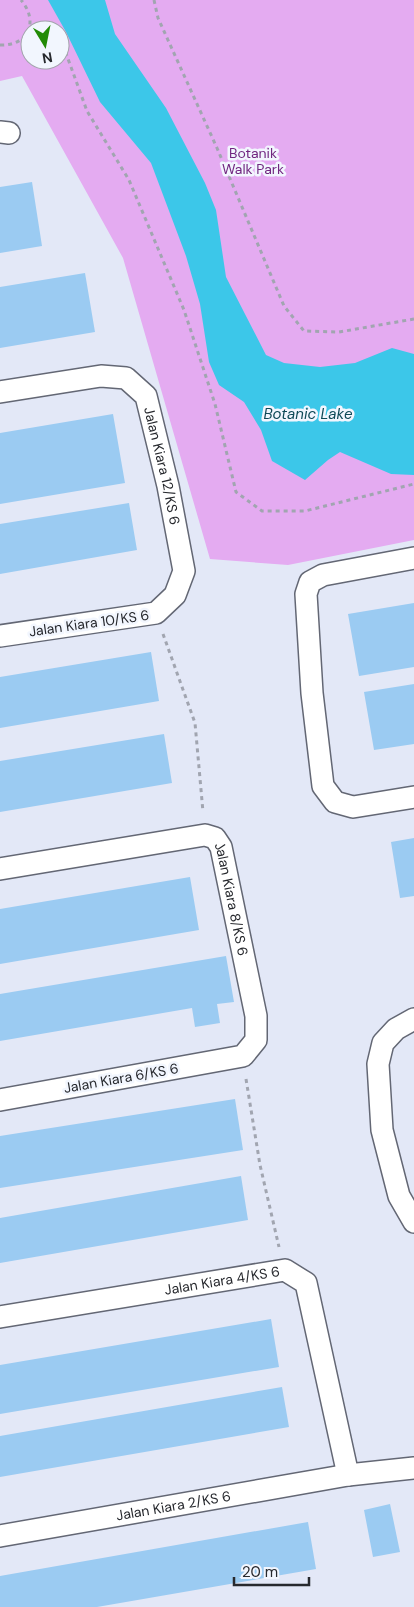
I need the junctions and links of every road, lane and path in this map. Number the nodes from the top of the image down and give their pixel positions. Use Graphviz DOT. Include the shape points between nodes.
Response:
graph roads {
  1 [pos="21,0"];
  2 [pos="154,0"];
  3 [pos="31,20"];
  4 [pos="20,40"];
  5 [pos="0,45"];
  6 [pos="70,64"];
  7 [pos="414,319"];
  8 [pos="0,392"];
  9 [pos="414,484"];
  10 [pos="414,558"];
  11 [pos="184,571"];
  12 [pos="156,613"];
  13 [pos="0,636"];
  14 [pos="414,797"];
  15 [pos="205,835"];
  16 [pos="0,869"];
  17 [pos="414,1019"];
  18 [pos="242,1056"];
  19 [pos="0,1100"];
  20 [pos="414,1222"];
  21 [pos="285,1270"];
  22 [pos="0,1317"];
  23 [pos="414,1468"];
  24 [pos="348,1475"];
  25 [pos="0,1536"];
  1 -- 3 [label="path"];
  2 -- 7 [label="path" via="158,18 284,306 304,331 339,332"];
  4 -- 5 [label="path"];
  6 -- 9 [label="path" via="87,111 129,180 184,310 215,404 236,492 262,511 305,511"];
  8 -- 11 [label="street, Jalan Kiara 12/KS 6" via="101,376 126,378 146,396"];
  10 -- 14 [label="street" via="323,575 310,582 306,594 312,693 323,786 335,802 352,807"];
  11 -- 12 [label="street, Jalan Kiara 10/KS 6" via="175,595"];
  12 -- 13 [label="street, Jalan Kiara 10/KS 6"];
  12 -- 15 [label="path" via="195,723"];
  15 -- 16 [label="street, Jalan Kiara 8/KS 6"];
  15 -- 18 [label="street, Jalan Kiara 8/KS 6" via="215,838 221,847 256,1016 256,1040"];
  17 -- 20 [label="street" via="396,1028 383,1043 378,1064 382,1130 399,1196"];
  18 -- 19 [label="street, Jalan Kiara 6/KS 6"];
  18 -- 21 [label="path" via="260,1165"];
  21 -- 22 [label="street, Jalan Kiara 4/KS 6"];
  21 -- 24 [label="street, Jalan Kiara 4/KS 6" via="306,1284"];
  23 -- 24 [label="street, Jalan Kiara 2/KS 6"];
  24 -- 25 [label="street, Jalan Kiara 2/KS 6"];
}
